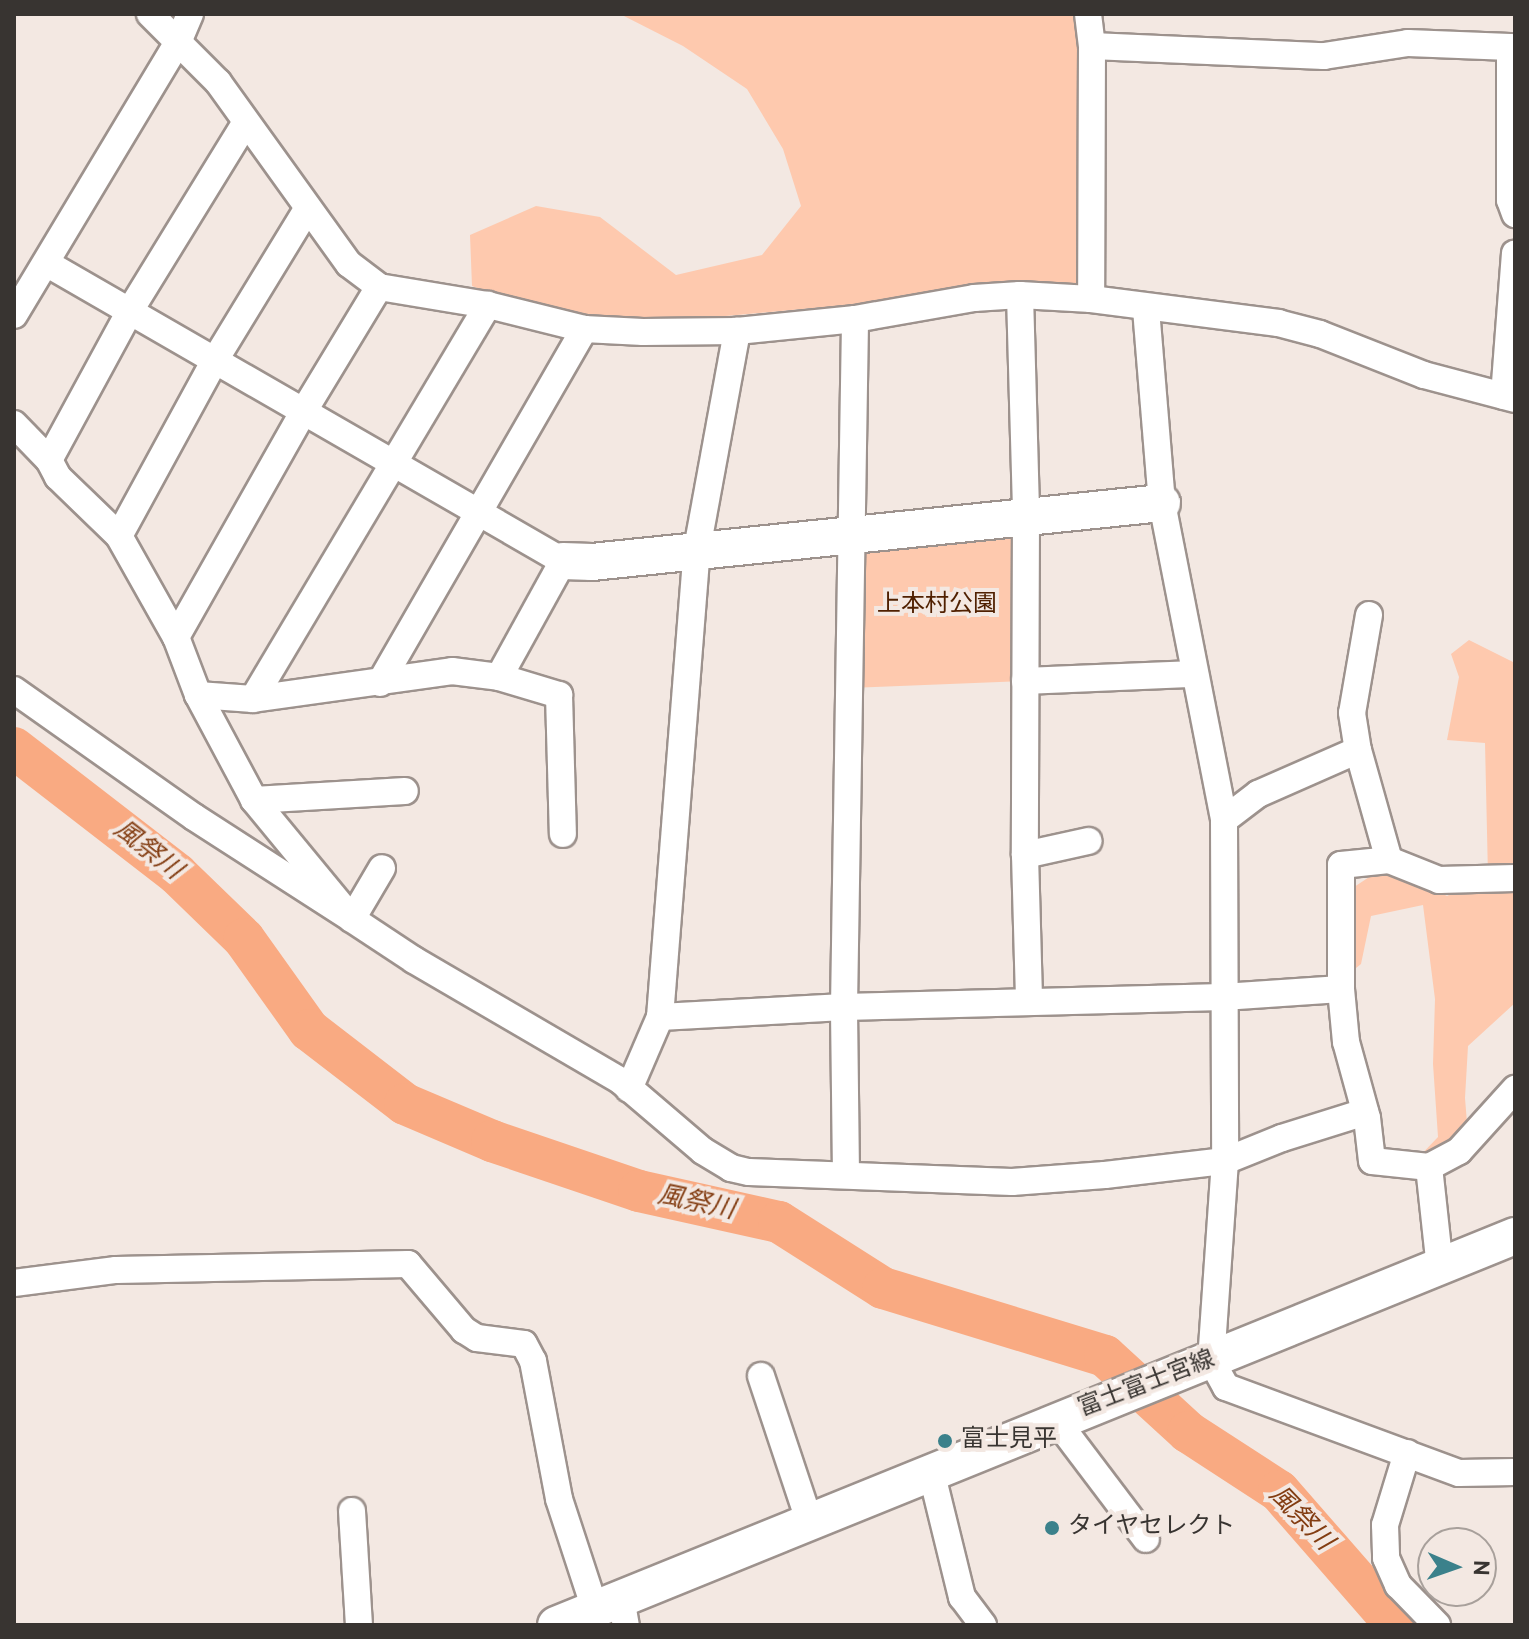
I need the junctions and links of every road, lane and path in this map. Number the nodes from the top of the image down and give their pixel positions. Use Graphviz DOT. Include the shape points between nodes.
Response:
graph roads {
  1 [pos="150,14"];
  2 [pos="190,14"];
  3 [pos="1088,14"];
  4 [pos="179,40"];
  5 [pos="1092,46"];
  6 [pos="245,124"];
  7 [pos="307,209"];
  8 [pos="1515,214"];
  9 [pos="1515,253"];
  10 [pos="46,263"];
  11 [pos="379,287"];
  12 [pos="1020,295"];
  13 [pos="1091,299"];
  14 [pos="488,305"];
  15 [pos="131,309"];
  16 [pos="1146,309"];
  17 [pos="14,315"];
  18 [pos="855,319"];
  19 [pos="584,329"];
  20 [pos="737,331"];
  21 [pos="215,360"];
  22 [pos="1510,397"];
  23 [pos="305,409"];
  24 [pos="14,424"];
  25 [pos="49,460"];
  26 [pos="395,464"];
  27 [pos="1162,503"];
  28 [pos="479,513"];
  29 [pos="1026,515"];
  30 [pos="119,536"];
  31 [pos="853,536"];
  32 [pos="697,549"];
  33 [pos="563,561"];
  34 [pos="1369,615"];
  35 [pos="176,637"];
  36 [pos="1194,674"];
  37 [pos="499,677"];
  38 [pos="1025,681"];
  39 [pos="380,683"];
  40 [pos="14,690"];
  41 [pos="198,695"];
  42 [pos="253,699"];
  43 [pos="1358,750"];
  44 [pos="405,791"];
  45 [pos="254,800"];
  46 [pos="1224,820"];
  47 [pos="563,834"];
  48 [pos="1088,841"];
  49 [pos="1025,855"];
  50 [pos="1389,860"];
  51 [pos="382,868"];
  52 [pos="1515,878"];
  53 [pos="352,919"];
  54 [pos="1341,989"];
  55 [pos="1223,997"];
  56 [pos="1029,1002"];
  57 [pos="844,1007"];
  58 [pos="660,1017"];
  59 [pos="629,1089"];
  60 [pos="1515,1089"];
  61 [pos="1365,1112"];
  62 [pos="1225,1161"];
  63 [pos="1429,1167"];
  64 [pos="846,1174"];
  65 [pos="1515,1236"];
  66 [pos="1440,1268"];
  67 [pos="14,1283"];
  68 [pos="1211,1360"];
  69 [pos="761,1376"];
  70 [pos="1056,1420"];
  71 [pos="1407,1453"];
  72 [pos="1515,1472"];
  73 [pos="932,1475"];
  74 [pos="352,1511"];
  75 [pos="810,1523"];
  76 [pos="1146,1539"];
  77 [pos="614,1611"];
  78 [pos="359,1625"];
  79 [pos="556,1625"];
  80 [pos="983,1625"];
  81 [pos="1437,1625"];
  1 -- 4 [label="street"];
  2 -- 4 [label="street"];
  3 -- 5 [label="street"];
  4 -- 6 [label="street" via="218,82"];
  4 -- 10 [label="street"];
  5 -- 8 [label="street" via="1324,56 1408,43 1510,47 1510,200"];
  5 -- 13 [label="street"];
  6 -- 7 [label="street"];
  6 -- 15 [label="street"];
  7 -- 11 [label="street" via="349,264"];
  7 -- 21 [label="street"];
  9 -- 22 [label="street"];
  10 -- 15 [label="street"];
  10 -- 17 [label="street"];
  11 -- 14 [label="street"];
  11 -- 23 [label="street"];
  12 -- 13 [label="street"];
  12 -- 18 [label="street"];
  12 -- 29 [label="street"];
  13 -- 16 [label="street"];
  14 -- 19 [label="street"];
  14 -- 26 [label="street"];
  15 -- 21 [label="street"];
  15 -- 25 [label="street"];
  16 -- 22 [label="street" via="1278,323 1424,375"];
  16 -- 27 [label="street"];
  18 -- 20 [label="street"];
  18 -- 31 [label="street"];
  19 -- 20 [label="street"];
  19 -- 28 [label="street"];
  20 -- 32 [label="street"];
  21 -- 23 [label="street"];
  21 -- 30 [label="street"];
  23 -- 26 [label="street"];
  23 -- 35 [label="street"];
  24 -- 25 [label="street"];
  25 -- 30 [label="street" via="58,477"];
  26 -- 28 [label="street"];
  26 -- 42 [label="street"];
  27 -- 29 [label="main road"];
  27 -- 36 [label="street"];
  28 -- 33 [label="street"];
  28 -- 39 [label="street"];
  29 -- 31 [label="main road"];
  29 -- 38 [label="street"];
  30 -- 35 [label="street"];
  31 -- 32 [label="main road"];
  31 -- 57 [label="street"];
  32 -- 33 [label="main road"];
  32 -- 58 [label="street"];
  33 -- 37 [label="street"];
  34 -- 43 [label="street" via="1352,713"];
  35 -- 41 [label="street"];
  36 -- 38 [label="street"];
  36 -- 46 [label="street"];
  37 -- 39 [label="street" via="452,671"];
  37 -- 47 [label="street" via="559,695"];
  38 -- 49 [label="street"];
  39 -- 42 [label="street"];
  40 -- 53 [label="street" via="194,817"];
  41 -- 42 [label="street"];
  41 -- 45 [label="street"];
  43 -- 46 [label="street" via="1258,794"];
  43 -- 50 [label="street"];
  44 -- 45 [label="street"];
  45 -- 53 [label="street"];
  46 -- 55 [label="street"];
  48 -- 49 [label="street"];
  49 -- 56 [label="street"];
  50 -- 52 [label="street" via="1439,880"];
  50 -- 54 [label="street" via="1341,865"];
  51 -- 53 [label="street"];
  53 -- 59 [label="street"];
  54 -- 55 [label="street"];
  54 -- 61 [label="street" via="1346,1042"];
  55 -- 56 [label="street"];
  55 -- 62 [label="street"];
  56 -- 57 [label="street"];
  57 -- 58 [label="street"];
  57 -- 64 [label="street"];
  58 -- 59 [label="street"];
  59 -- 64 [label="street" via="731,1168"];
  60 -- 63 [label="street" via="1459,1151"];
  61 -- 62 [label="street"];
  61 -- 63 [label="street" via="1372,1161"];
  62 -- 64 [label="street" via="1012,1182"];
  62 -- 68 [label="street"];
  63 -- 66 [label="street"];
  65 -- 66 [label="main road, 富士富士宮線"];
  66 -- 68 [label="main road, 富士富士宮線"];
  67 -- 77 [label="street" via="132,1269 408,1264 464,1330 477,1338 524,1344 533,1361 559,1499"];
  68 -- 70 [label="main road, 富士富士宮線"];
  68 -- 71 [label="street" via="1226,1387"];
  69 -- 75 [label="street"];
  70 -- 73 [label="main road, 富士富士宮線"];
  70 -- 76 [label="street"];
  71 -- 72 [label="street" via="1459,1473"];
  71 -- 81 [label="street" via="1385,1525 1386,1558 1398,1585"];
  73 -- 75 [label="main road, 富士富士宮線"];
  73 -- 80 [label="street" via="962,1597"];
  74 -- 78 [label="street"];
  75 -- 77 [label="main road, 富士富士宮線"];
  77 -- 79 [label="main road, 富士富士宮線"];
}
